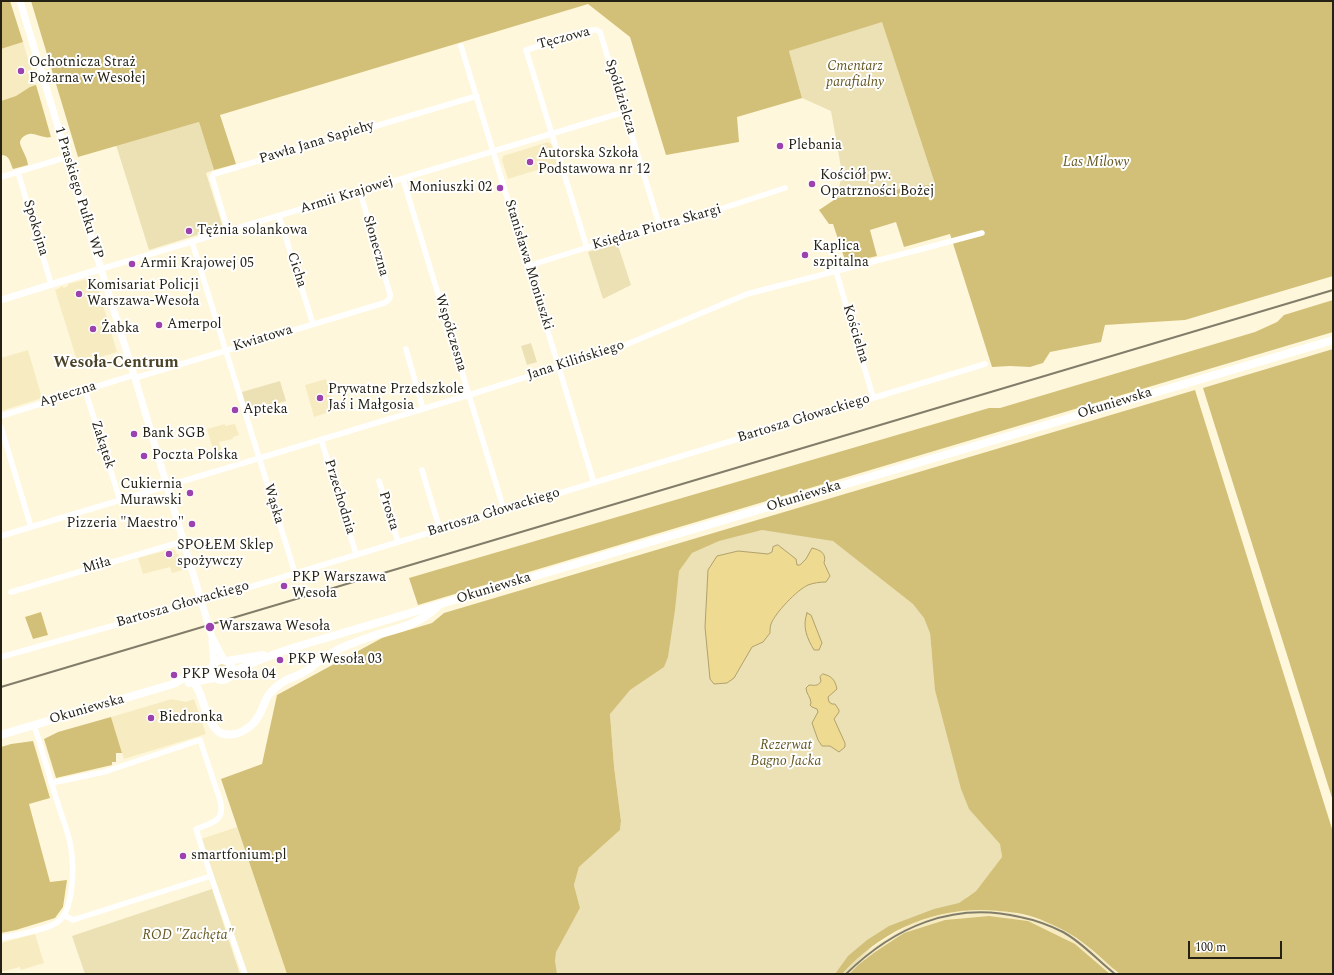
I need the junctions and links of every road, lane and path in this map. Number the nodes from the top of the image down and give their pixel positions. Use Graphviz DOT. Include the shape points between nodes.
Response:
graph roads {
  1 [pos="20,1"];
  2 [pos="601,35"];
  3 [pos="461,46"];
  4 [pos="477,96"];
  5 [pos="624,112"];
  6 [pos="552,134"];
  7 [pos="494,152"];
  8 [pos="67,157"];
  9 [pos="18,172"];
  10 [pos="1,177"];
  11 [pos="403,179"];
  12 [pos="785,188"];
  13 [pos="360,192"];
  14 [pos="279,216"];
  15 [pos="660,227"];
  16 [pos="228,231"];
  17 [pos="982,232"];
  18 [pos="192,242"];
  19 [pos="587,248"];
  20 [pos="528,266"];
  21 [pos="101,269"];
  22 [pos="836,271"];
  23 [pos="51,284"];
  24 [pos="389,299"];
  25 [pos="1,300"];
  26 [pos="313,324"];
  27 [pos="1333,340"];
  28 [pos="406,349"];
  29 [pos="225,351"];
  30 [pos="986,364"];
  31 [pos="559,368"];
  32 [pos="135,377"];
  33 [pos="85,390"];
  34 [pos="469,395"];
  35 [pos="874,397"];
  36 [pos="423,409"];
  37 [pos="1,416"];
  38 [pos="1,427"];
  39 [pos="321,439"];
  40 [pos="259,458"];
  41 [pos="422,470"];
  42 [pos="379,481"];
  43 [pos="594,483"];
  44 [pos="167,486"];
  45 [pos="120,500"];
  46 [pos="504,510"];
  47 [pos="32,527"];
  48 [pos="440,530"];
  49 [pos="1,536"];
  50 [pos="184,541"];
  51 [pos="398,542"];
  52 [pos="356,554"];
  53 [pos="295,573"];
  54 [pos="11,592"];
  55 [pos="202,601"];
  56 [pos="438,605"];
  57 [pos="212,637"];
  58 [pos="276,654"];
  59 [pos="1,657"];
  60 [pos="226,660"];
  61 [pos="213,665"];
  62 [pos="232,673"];
  63 [pos="216,678"];
  64 [pos="192,679"];
  65 [pos="34,726"];
  66 [pos="1,735"];
  67 [pos="51,782"];
  68 [pos="211,876"];
  69 [pos="64,915"];
  70 [pos="1,938"];
  71 [pos="244,974"];
  1 -- 8 [label="street, 1 Praskiego Pułku WP"];
  2 -- 5 [label="street, Spółdzielcza"];
  2 -- 6 [label="street, Tęczowa" via="598,30 592,30 526,50"];
  3 -- 4 [label="street, Stanisława Moniuszki"];
  4 -- 7 [label="street, Stanisława Moniuszki"];
  4 -- 16 [label="street, Pawła Jana Sapiehy" via="214,174 212,177"];
  5 -- 6 [label="street, Armii Krajowej"];
  5 -- 15 [label="street, Spółdzielcza"];
  6 -- 7 [label="street, Armii Krajowej"];
  6 -- 19 [label="street"];
  7 -- 11 [label="street, Armii Krajowej"];
  7 -- 20 [label="street, Stanisława Moniuszki"];
  8 -- 9 [label="street"];
  8 -- 21 [label="street, 1 Praskiego Pułku WP"];
  9 -- 10 [label="street"];
  9 -- 23 [label="street, Spokojna"];
  11 -- 13 [label="street, Armii Krajowej"];
  11 -- 34 [label="street, Współczesna"];
  12 -- 15 [label="street, Księdza Piotra Skargi"];
  13 -- 14 [label="street, Armii Krajowej"];
  13 -- 24 [label="street, Słoneczna" via="390,294"];
  14 -- 16 [label="street, Armii Krajowej"];
  14 -- 26 [label="street, Cicha"];
  15 -- 19 [label="street, Księdza Piotra Skargi"];
  16 -- 18 [label="street, Armii Krajowej"];
  17 -- 22 [label="street, Jana Kilińskiego"];
  18 -- 21 [label="street, Armii Krajowej"];
  18 -- 29 [label="street, Wąska"];
  19 -- 20 [label="street, Księdza Piotra Skargi"];
  20 -- 31 [label="street, Stanisława Moniuszki"];
  21 -- 23 [label="street, Armii Krajowej"];
  21 -- 32 [label="street, 1 Praskiego Pułku WP"];
  22 -- 31 [label="street, Jana Kilińskiego" via="747,294 618,348"];
  22 -- 35 [label="street, Kościelna"];
  23 -- 25 [label="street, Armii Krajowej"];
  24 -- 26 [label="street, Kwiatowa" via="384,303"];
  26 -- 29 [label="street, Kwiatowa"];
  27 -- 56 [label="main road, Okuniewska"];
  28 -- 36 [label="street"];
  29 -- 32 [label="street, Kwiatowa"];
  29 -- 40 [label="street, Wąska"];
  30 -- 35 [label="street, Bartosza Głowackiego"];
  31 -- 34 [label="street, Jana Kilińskiego"];
  31 -- 43 [label="street, Stanisława Moniuszki"];
  32 -- 33 [label="street, Apteczna"];
  32 -- 44 [label="street, 1 Praskiego Pułku WP"];
  33 -- 37 [label="street, Apteczna"];
  33 -- 45 [label="street, Zakątek"];
  34 -- 36 [label="street, Jana Kilińskiego"];
  34 -- 46 [label="street, Współczesna"];
  35 -- 43 [label="street, Bartosza Głowackiego"];
  36 -- 39 [label="street, Jana Kilińskiego"];
  38 -- 47 [label="street"];
  39 -- 40 [label="street, Jana Kilińskiego"];
  39 -- 52 [label="street, Przechodnia"];
  40 -- 44 [label="street, Jana Kilińskiego"];
  40 -- 53 [label="street, Wąska"];
  41 -- 48 [label="street"];
  42 -- 51 [label="street, Prosta"];
  43 -- 46 [label="street, Bartosza Głowackiego"];
  44 -- 45 [label="street, Jana Kilińskiego"];
  44 -- 50 [label="street, 1 Praskiego Pułku WP"];
  45 -- 47 [label="street, Jana Kilińskiego"];
  46 -- 48 [label="street, Bartosza Głowackiego"];
  47 -- 49 [label="street, Jana Kilińskiego"];
  48 -- 51 [label="street, Bartosza Głowackiego"];
  50 -- 54 [label="street, Miła"];
  50 -- 55 [label="street, 1 Praskiego Pułku WP"];
  51 -- 52 [label="street, Bartosza Głowackiego"];
  52 -- 53 [label="street, Bartosza Głowackiego"];
  53 -- 55 [label="street, Bartosza Głowackiego"];
  55 -- 57 [label="street, 1 Praskiego Pułku WP"];
  55 -- 59 [label="street, Bartosza Głowackiego"];
  56 -- 58 [label="main road, Okuniewska"];
  56 -- 64 [label="main road" via="420,620 339,649 316,662 305,672 282,683 268,697 255,722 245,730 224,735 214,727"];
  57 -- 60 [label="street, 1 Praskiego Pułku WP"];
  57 -- 61 [label="street, 1 Praskiego Pułku WP"];
  58 -- 60 [label="main road, Okuniewska"];
  58 -- 62 [label="main road, Okuniewska"];
  60 -- 61 [label="main road" via="217,661"];
  60 -- 62 [label="main road" via="232,668"];
  61 -- 63 [label="main road" via="212,674"];
  61 -- 64 [label="main road, Okuniewska"];
  62 -- 63 [label="main road" via="226,679"];
  63 -- 64 [label="main road, Okuniewska"];
  64 -- 65 [label="main road, Okuniewska"];
  65 -- 66 [label="main road, Okuniewska"];
  65 -- 67 [label="street"];
  67 -- 68 [label="street" via="104,772 200,740 222,806 221,814 216,821 196,829"];
  67 -- 69 [label="street" via="72,852 71,889"];
  68 -- 69 [label="street" via="76,920"];
  68 -- 71 [label="street"];
  69 -- 70 [label="street" via="51,925"];
}
